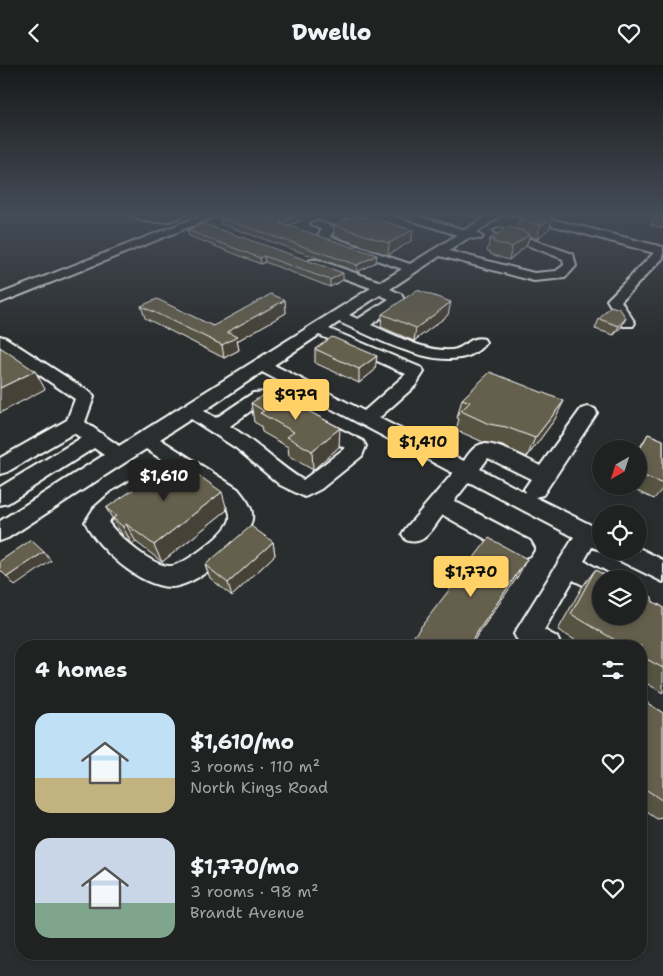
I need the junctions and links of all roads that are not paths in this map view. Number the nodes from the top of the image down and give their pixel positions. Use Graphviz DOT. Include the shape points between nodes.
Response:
graph roads {
  1 [pos="110,256"];
  2 [pos="374,256"];
  3 [pos="434,256"];
  4 [pos="468,256"];
  5 [pos="565,256"];
  6 [pos="658,256"];
  7 [pos="300,258"];
  8 [pos="413,269"];
  9 [pos="381,289"];
  10 [pos="0,299"];
  11 [pos="338,316"];
  12 [pos="628,323"];
  13 [pos="360,325"];
  14 [pos="317,329"];
  15 [pos="0,341"];
  16 [pos="478,342"];
  17 [pos="261,365"];
  18 [pos="190,410"];
  19 [pos="588,413"];
  20 [pos="366,419"];
  21 [pos="75,424"];
  22 [pos="216,427"];
  23 [pos="96,439"];
  24 [pos="145,439"];
  25 [pos="119,455"];
  26 [pos="177,460"];
  27 [pos="0,467"];
  28 [pos="466,471"];
  29 [pos="544,476"];
  30 [pos="0,497"];
  31 [pos="525,501"];
  32 [pos="439,503"];
  33 [pos="0,532"];
  34 [pos="414,534"];
  35 [pos="592,535"];
  36 [pos="592,540"];
  37 [pos="522,548"];
  38 [pos="640,560"];
  39 [pos="569,565"];
  40 [pos="663,572"];
  41 [pos="592,578"];
  42 [pos="537,640"];
  1 -- 10 [label="street"];
  2 -- 8 [label="street"];
  3 -- 8 [label="street"];
  4 -- 5 [label="street" via="534,277 560,275 570,266 569,257"];
  6 -- 12 [label="street" via="614,300"];
  7 -- 9 [label="street"];
  8 -- 9 [label="street"];
  9 -- 11 [label="street"];
  9 -- 13 [label="street" via="397,300"];
  11 -- 13 [label="street"];
  11 -- 14 [label="street"];
  13 -- 16 [label="street" via="434,354 468,351"];
  14 -- 17 [label="street"];
  14 -- 20 [label="street" via="416,372"];
  15 -- 21 [label="street" via="85,397"];
  17 -- 18 [label="street"];
  17 -- 20 [label="street"];
  18 -- 22 [label="street"];
  18 -- 24 [label="street"];
  19 -- 29 [label="street"];
  20 -- 28 [label="street"];
  21 -- 23 [label="street"];
  21 -- 27 [label="street"];
  22 -- 22 [label="street" via="305,489 355,451 356,446 267,397 259,397"];
  23 -- 25 [label="street"];
  23 -- 30 [label="street"];
  24 -- 25 [label="street"];
  24 -- 26 [label="street"];
  25 -- 33 [label="street"];
  26 -- 26 [label="street" via="230,495 242,511 236,532 191,571 177,577 138,565 100,530 96,522 101,512 114,502"];
  28 -- 29 [label="street" via="484,450"];
  28 -- 31 [label="street"];
  28 -- 32 [label="street"];
  29 -- 31 [label="street"];
  31 -- 35 [label="street"];
  32 -- 34 [label="street"];
  32 -- 37 [label="street"];
  36 -- 39 [label="street"];
  38 -- 40 [label="street"];
  39 -- 41 [label="street"];
  39 -- 42 [label="street" via="527,634"];
}
